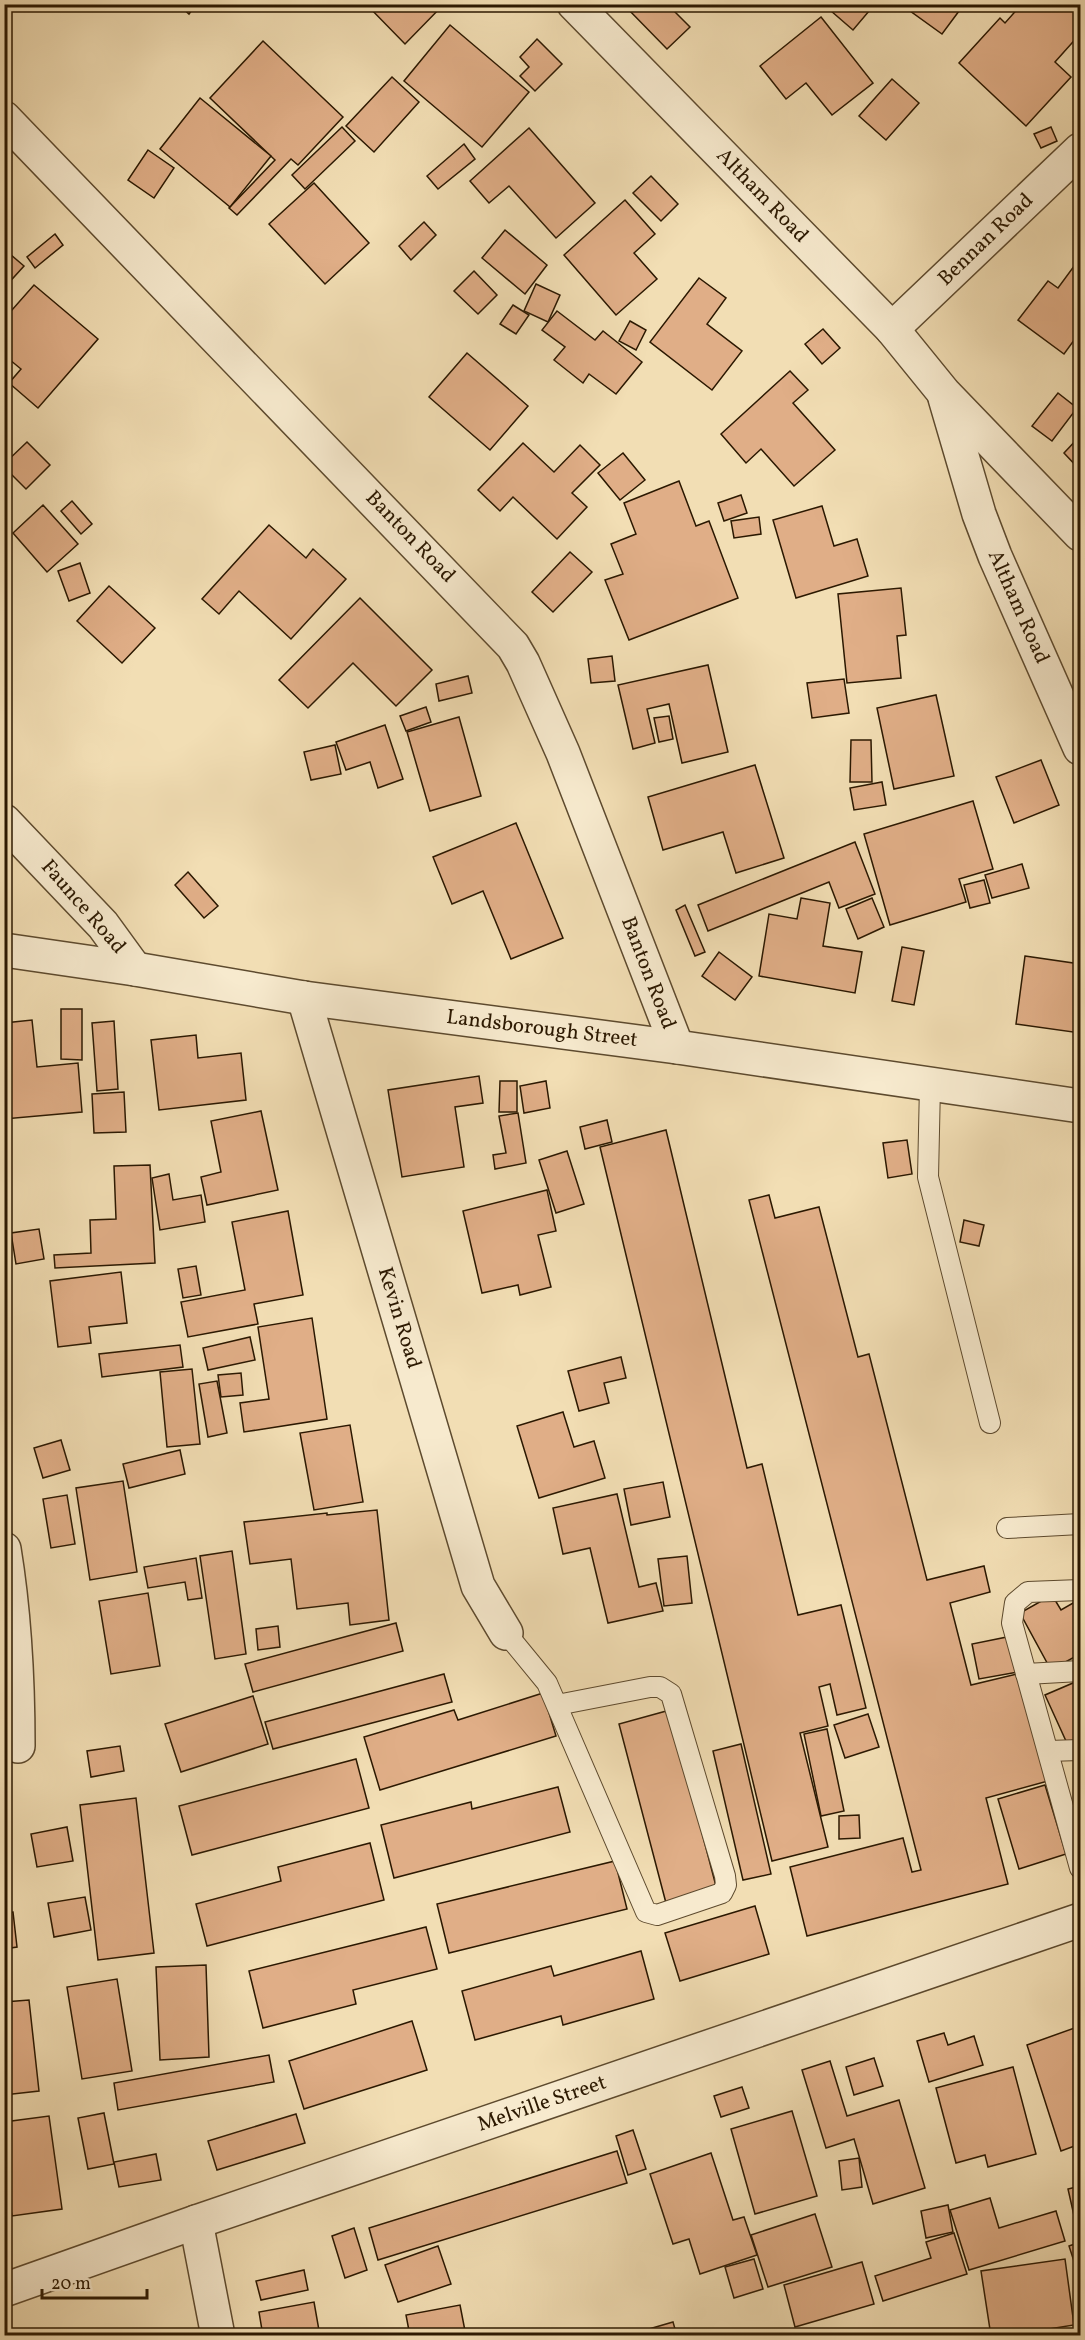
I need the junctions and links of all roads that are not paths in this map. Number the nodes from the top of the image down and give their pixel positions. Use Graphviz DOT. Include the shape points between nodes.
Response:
graph roads {
  1 [pos="574,4"];
  2 [pos="4,117"];
  3 [pos="1080,150"];
  4 [pos="892,329"];
  5 [pos="944,393"];
  6 [pos="1080,534"];
  7 [pos="1080,748"];
  8 [pos="4,821"];
  9 [pos="4,950"];
  10 [pos="135,969"];
  11 [pos="304,998"];
  12 [pos="677,1047"];
  13 [pos="930,1085"];
  14 [pos="1080,1106"];
  15 [pos="990,1423"];
  16 [pos="1080,1524"];
  17 [pos="1007,1528"];
  18 [pos="4,1549"];
  19 [pos="1080,1590"];
  20 [pos="506,1633"];
  21 [pos="1080,1671"];
  22 [pos="1026,1674"];
  23 [pos="557,1704"];
  24 [pos="18,1746"];
  25 [pos="1080,1750"];
  26 [pos="1048,1751"];
  27 [pos="1080,1868"];
  28 [pos="1080,1920"];
  29 [pos="196,2222"];
  30 [pos="4,2289"];
  31 [pos="218,2336"];
  1 -- 4 [label="street, Altham Road"];
  2 -- 12 [label="street, Banton Road" via="513,646 563,753"];
  3 -- 4 [label="street, Bennan Road"];
  4 -- 5 [label="street, Altham Road"];
  5 -- 6 [label="street, Altham Road"];
  5 -- 7 [label="street, Altham Road" via="991,545"];
  8 -- 10 [label="street, Faunce Road" via="103,925"];
  9 -- 10 [label="street, Landsborough Street"];
  10 -- 11 [label="street, Landsborough Street"];
  11 -- 12 [label="street, Landsborough Street"];
  11 -- 20 [label="street, Kevin Road" via="478,1586"];
  12 -- 13 [label="street, Landsborough Street"];
  13 -- 14 [label="street, Landsborough Street"];
  13 -- 15 [label="lane" via="928,1177"];
  16 -- 17 [label="lane"];
  18 -- 24 [label="street" via="13,1605"];
  19 -- 22 [label="lane" via="1028,1592 1015,1603 1012,1623"];
  20 -- 23 [label="lane" via="547,1683"];
  21 -- 22 [label="lane"];
  22 -- 26 [label="lane"];
  23 -- 23 [label="lane" via="650,1687 660,1687 671,1694 724,1876 726,1885 722,1893 657,1915 646,1912"];
  25 -- 26 [label="lane"];
  26 -- 27 [label="lane"];
  28 -- 29 [label="street, Melville Street"];
  29 -- 30 [label="street, Melville Street"];
  29 -- 31 [label="street"];
}
